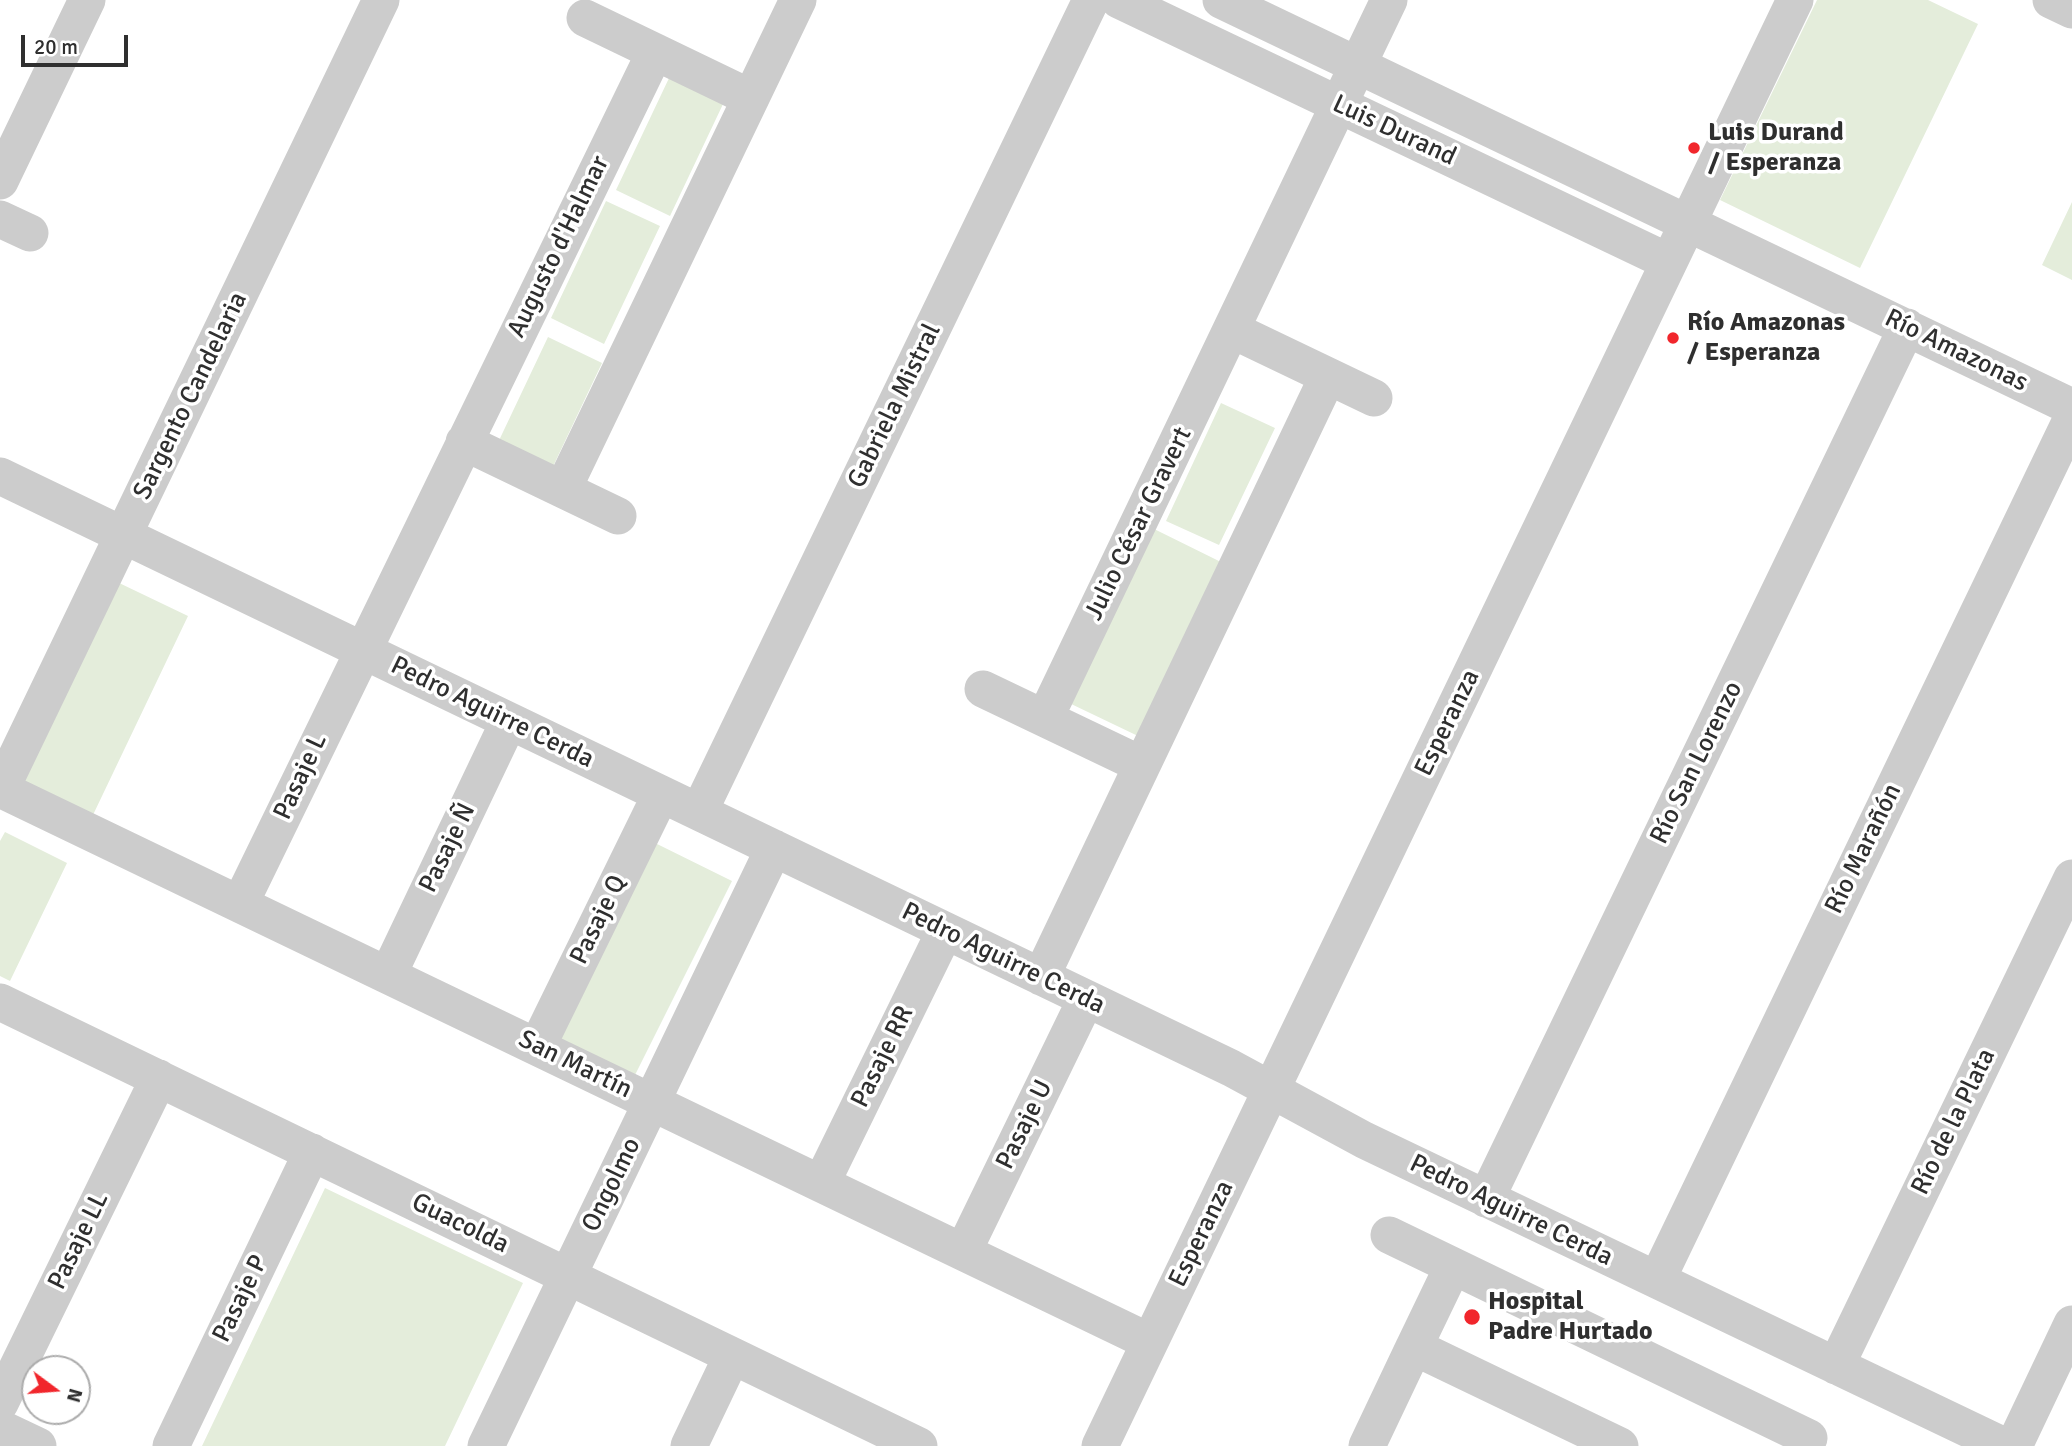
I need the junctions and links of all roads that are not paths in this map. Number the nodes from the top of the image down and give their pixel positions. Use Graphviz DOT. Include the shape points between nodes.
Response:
graph roads {
  1 [pos="88,0"];
  2 [pos="381,0"];
  3 [pos="798,0"];
  4 [pos="1091,0"];
  5 [pos="1119,0"];
  6 [pos="1221,0"];
  7 [pos="1389,0"];
  8 [pos="1795,0"];
  9 [pos="2051,0"];
  10 [pos="2072,10"];
  11 [pos="585,18"];
  12 [pos="655,52"];
  13 [pos="1358,65"];
  14 [pos="751,98"];
  15 [pos="1339,105"];
  16 [pos="0,181"];
  17 [pos="1689,222"];
  18 [pos="1669,262"];
  19 [pos="1907,327"];
  20 [pos="1232,330"];
  21 [pos="1328,376"];
  22 [pos="1374,398"];
  23 [pos="2072,407"];
  24 [pos="2072,418"];
  25 [pos="464,442"];
  26 [pos="0,476"];
  27 [pos="563,489"];
  28 [pos="618,516"];
  29 [pos="123,536"];
  30 [pos="362,650"];
  31 [pos="984,689"];
  32 [pos="1045,718"];
  33 [pos="509,721"];
  34 [pos="1142,765"];
  35 [pos="0,790"];
  36 [pos="661,794"];
  37 [pos="699,812"];
  38 [pos="774,848"];
  39 [pos="2072,878"];
  40 [pos="240,904"];
  41 [pos="945,930"];
  42 [pos="387,975"];
  43 [pos="1041,977"];
  44 [pos="1086,999"];
  45 [pos="0,1002"];
  46 [pos="537,1047"];
  47 [pos="159,1079"];
  48 [pos="1272,1088"];
  49 [pos="652,1102"];
  50 [pos="312,1152"];
  51 [pos="821,1184"];
  52 [pos="1486,1199"];
  53 [pos="1389,1235"];
  54 [pos="963,1252"];
  55 [pos="1453,1266"];
  56 [pos="568,1276"];
  57 [pos="1657,1280"];
  58 [pos="2072,1324"];
  59 [pos="1150,1342"];
  60 [pos="1414,1347"];
  61 [pos="732,1356"];
  62 [pos="1836,1366"];
  63 [pos="0,1403"];
  64 [pos="0,1428"];
  65 [pos="897,1441"];
  66 [pos="1814,1443"];
  67 [pos="38,1446"];
  68 [pos="170,1446"];
  69 [pos="486,1446"];
  70 [pos="689,1446"];
  71 [pos="1100,1446"];
  72 [pos="1367,1446"];
  73 [pos="1620,1446"];
  74 [pos="2004,1446"];
  75 [pos="2014,1446"];
  1 -- 16 [label="street"];
  2 -- 29 [label="street, Sargento Candelaria"];
  3 -- 14 [label="street"];
  4 -- 37 [label="street, Gabriela Mistral"];
  5 -- 15 [label="street, Luis Durand"];
  6 -- 13 [label="street, Luis Durand"];
  7 -- 13 [label="street, Julio César Gravert"];
  8 -- 17 [label="street, Esperanza"];
  9 -- 10 [label="street"];
  11 -- 12 [label="street"];
  12 -- 14 [label="street"];
  12 -- 25 [label="street, Augusto d'Halmar"];
  13 -- 15 [label="street, Julio César Gravert"];
  13 -- 17 [label="street, Luis Durand"];
  14 -- 27 [label="street"];
  15 -- 18 [label="street, Luis Durand"];
  15 -- 20 [label="street, Julio César Gravert"];
  17 -- 18 [label="street, Esperanza"];
  17 -- 19 [label="street, Río Amazonas"];
  18 -- 48 [label="street, Esperanza"];
  19 -- 23 [label="street, Río Amazonas"];
  19 -- 52 [label="street, Río San Lorenzo"];
  20 -- 21 [label="street"];
  20 -- 32 [label="street, Julio César Gravert"];
  21 -- 22 [label="street"];
  21 -- 34 [label="street"];
  24 -- 57 [label="street, Río Marañón"];
  25 -- 27 [label="street"];
  25 -- 30 [label="street, Augusto d'Halmar"];
  26 -- 29 [label="street, Pedro Aguirre Cerda"];
  27 -- 28 [label="street"];
  29 -- 30 [label="street, Pedro Aguirre Cerda"];
  29 -- 35 [label="street, Sargento Candelaria"];
  30 -- 33 [label="street, Pedro Aguirre Cerda"];
  30 -- 40 [label="street, Pasaje L"];
  31 -- 32 [label="street"];
  32 -- 34 [label="street"];
  33 -- 36 [label="street, Pedro Aguirre Cerda"];
  33 -- 42 [label="street, Pasaje Ñ"];
  34 -- 43 [label="street"];
  35 -- 40 [label="street, San Martín"];
  36 -- 37 [label="street, Pedro Aguirre Cerda"];
  36 -- 46 [label="street, Pasaje Q"];
  37 -- 38 [label="street, Pedro Aguirre Cerda"];
  38 -- 41 [label="street, Pedro Aguirre Cerda"];
  38 -- 49 [label="street, Ongolmo"];
  39 -- 62 [label="street, Río de la Plata"];
  40 -- 42 [label="street, San Martín"];
  41 -- 43 [label="street, Pedro Aguirre Cerda"];
  41 -- 51 [label="street, Pasaje RR"];
  42 -- 46 [label="street, San Martín"];
  43 -- 44 [label="street, Pedro Aguirre Cerda"];
  44 -- 48 [label="street, Pedro Aguirre Cerda"];
  44 -- 54 [label="street, Pasaje U"];
  45 -- 47 [label="street, Guacolda"];
  46 -- 49 [label="street, San Martín"];
  47 -- 50 [label="street, Guacolda"];
  47 -- 63 [label="street, Pasaje LL"];
  48 -- 52 [label="street, Pedro Aguirre Cerda" via="1364,1140"];
  48 -- 59 [label="street, Esperanza"];
  49 -- 51 [label="street, San Martín"];
  49 -- 56 [label="street, Ongolmo"];
  50 -- 56 [label="street, Guacolda"];
  50 -- 68 [label="street, Pasaje P"];
  51 -- 54 [label="street, San Martín"];
  52 -- 57 [label="street, Pedro Aguirre Cerda"];
  53 -- 55 [label="street"];
  54 -- 59 [label="street, San Martín"];
  55 -- 60 [label="street"];
  55 -- 66 [label="street"];
  56 -- 61 [label="street, Guacolda"];
  56 -- 69 [label="street, Ongolmo"];
  57 -- 62 [label="street, Pedro Aguirre Cerda"];
  58 -- 75 [label="street"];
  59 -- 71 [label="street, Esperanza"];
  60 -- 72 [label="street"];
  60 -- 73 [label="street"];
  61 -- 65 [label="street, Guacolda"];
  61 -- 70 [label="street"];
  62 -- 74 [label="street, Pedro Aguirre Cerda"];
  64 -- 67 [label="street"];
}
